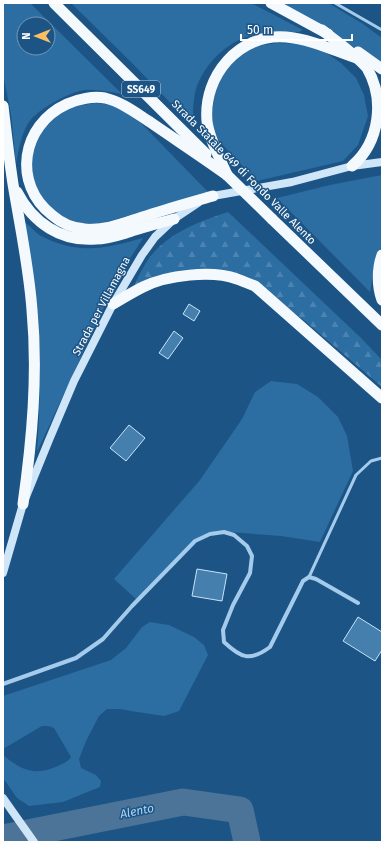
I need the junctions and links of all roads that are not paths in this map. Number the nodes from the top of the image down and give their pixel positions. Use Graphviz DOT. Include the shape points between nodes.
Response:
graph roads {
  1 [pos="54,3"];
  2 [pos="271,3"];
  3 [pos="334,3"];
  4 [pos="322,30"];
  5 [pos="382,30"];
  6 [pos="358,59"];
  7 [pos="382,69"];
  8 [pos="3,106"];
  9 [pos="382,162"];
  10 [pos="352,166"];
  11 [pos="227,175"];
  12 [pos="13,184"];
  13 [pos="213,196"];
  14 [pos="174,219"];
  15 [pos="382,255"];
  16 [pos="382,300"];
  17 [pos="113,304"];
  18 [pos="382,325"];
  19 [pos="382,398"];
  20 [pos="382,458"];
  21 [pos="23,504"];
  22 [pos="3,573"];
  23 [pos="309,577"];
  24 [pos="358,603"];
  25 [pos="3,684"];
  26 [pos="5,801"];
  27 [pos="34,842"];
  1 -- 11 [label="highway, Strada Statale 649 di Fondo Valle Alento / SS649"];
  2 -- 4 [label="highway"];
  3 -- 5 [label="lane"];
  4 -- 6 [label="highway"];
  4 -- 7 [label="highway"];
  6 -- 10 [label="highway" via="367,68 376,86 380,115 376,135 366,152"];
  6 -- 11 [label="highway" via="299,38 285,36 249,44 232,55 220,69 211,86 207,107 209,132"];
  8 -- 12 [label="highway"];
  9 -- 10 [label="main road, Strada per Villamagna"];
  10 -- 13 [label="main road, Strada per Villamagna" via="292,182"];
  11 -- 13 [label="highway" via="119,102 104,98 88,98 57,109 36,130 29,145 27,173 35,197 44,210 73,227 85,229 114,226"];
  11 -- 18 [label="highway, Strada Statale 649 di Fondo Valle Alento / SS649, bridge"];
  12 -- 14 [label="highway" via="34,216 50,229 81,240 97,240"];
  12 -- 21 [label="highway" via="25,247 32,304 32,440"];
  13 -- 14 [label="main road, Strada per Villamagna"];
  14 -- 17 [label="main road, Strada per Villamagna" via="155,237 142,255"];
  15 -- 16 [label="highway" via="378,278"];
  17 -- 19 [label="highway" via="144,286 167,278 192,275 236,278 255,286"];
  17 -- 21 [label="main road, Strada per Villamagna" via="74,381"];
  20 -- 23 [label="lane" via="371,460 356,475"];
  21 -- 22 [label="main road, Strada per Villamagna"];
  23 -- 24 [label="street"];
  23 -- 25 [label="street" via="303,581 270,647 254,656 247,657 236,653 224,642 223,630 250,573 252,556 247,546 234,535 224,532 210,534 195,541 103,639 76,658"];
  26 -- 27 [label="main road"];
}
